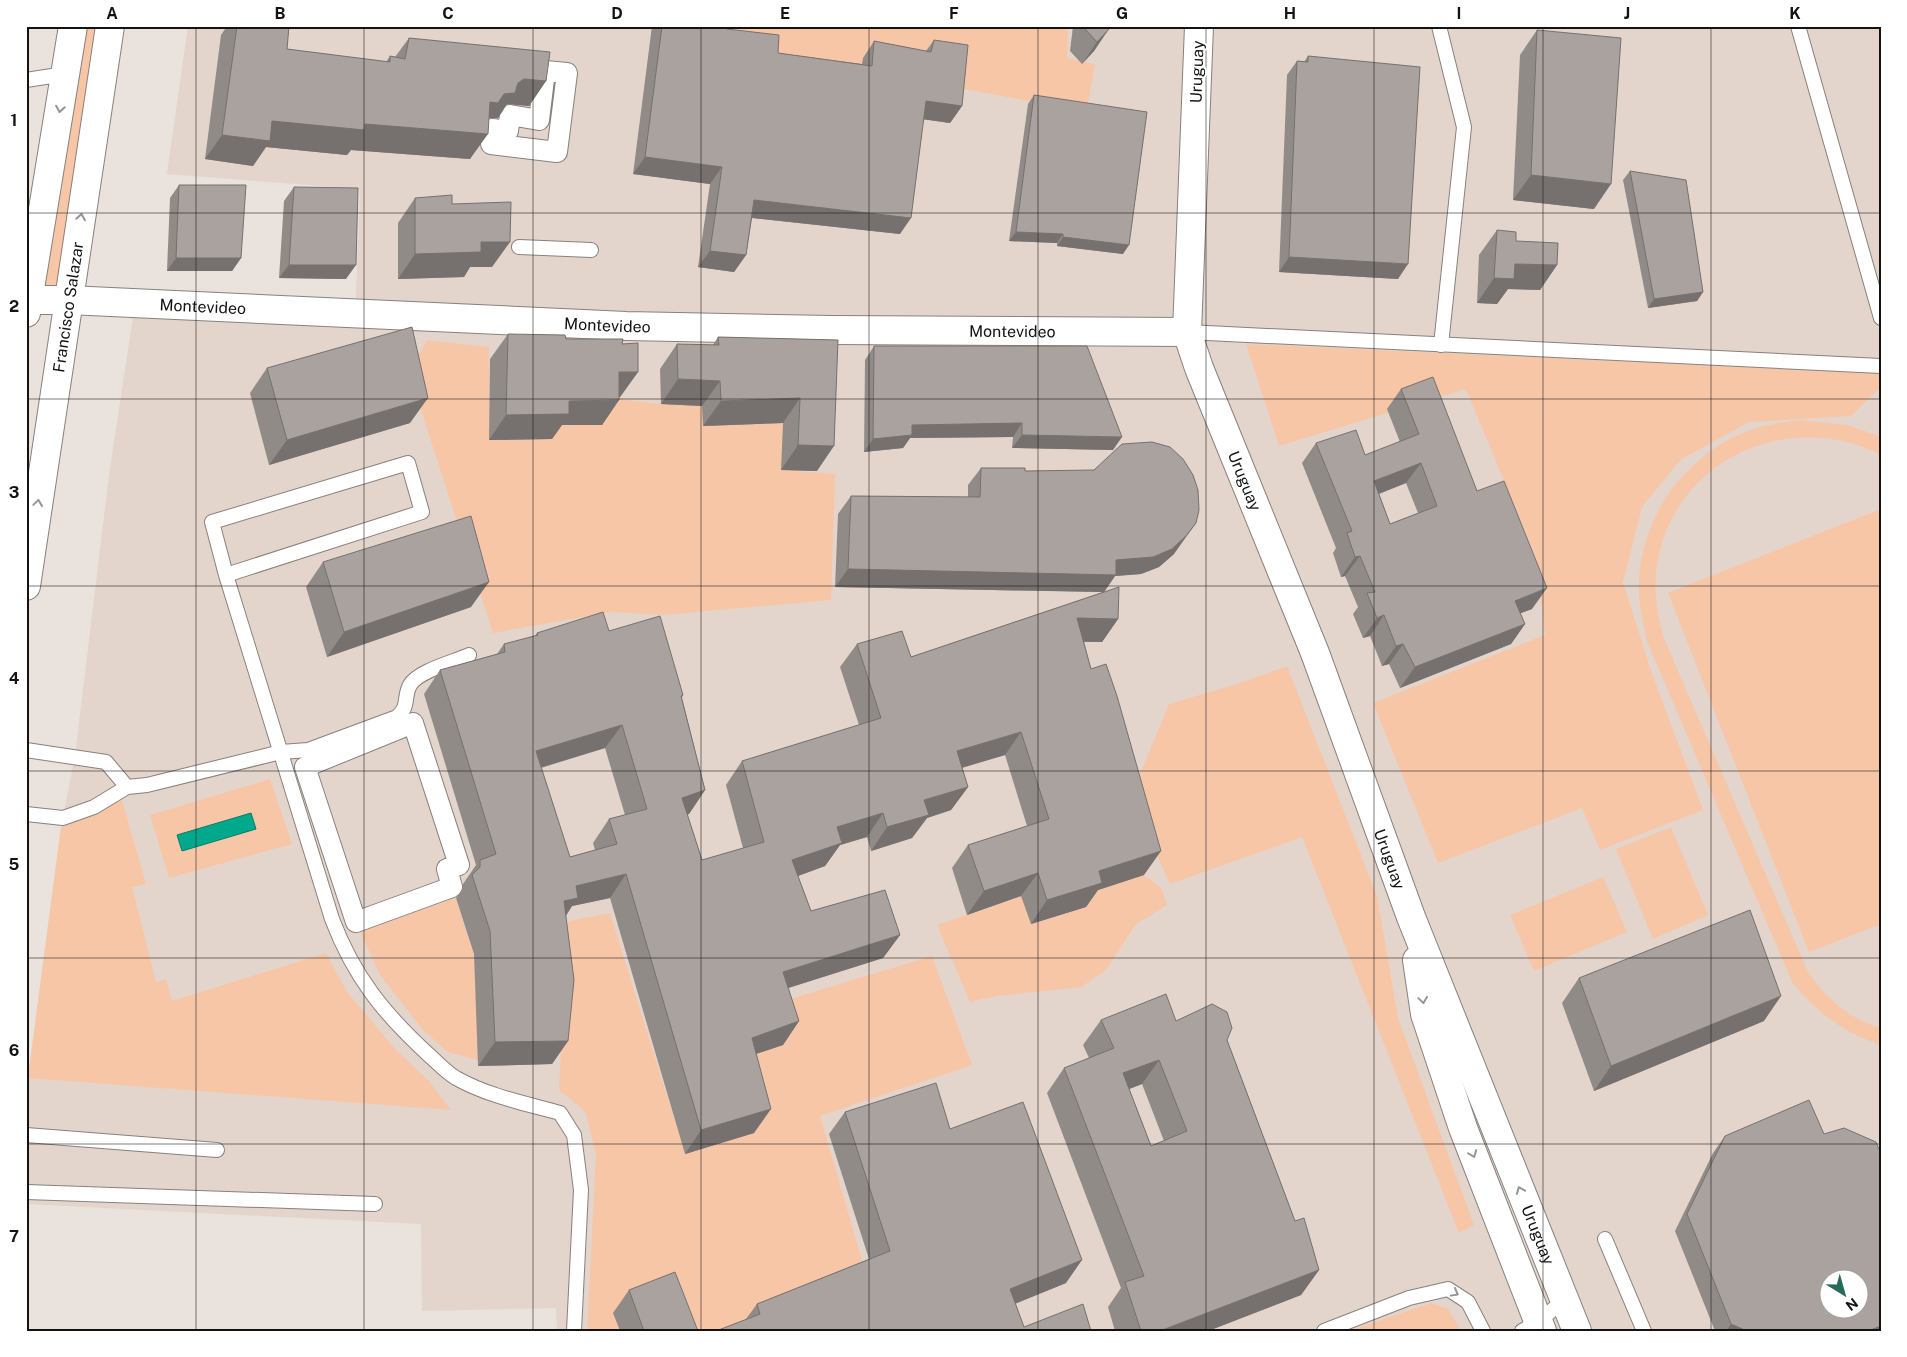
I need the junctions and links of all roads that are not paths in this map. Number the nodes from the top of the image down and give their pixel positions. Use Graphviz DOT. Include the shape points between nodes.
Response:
graph roads {
  1 [pos="74,26"];
  2 [pos="110,26"];
  3 [pos="1199,26"];
  4 [pos="1439,26"];
  5 [pos="1798,26"];
  6 [pos="66,74"];
  7 [pos="26,80"];
  8 [pos="491,144"];
  9 [pos="519,247"];
  10 [pos="591,250"];
  11 [pos="68,300"];
  12 [pos="27,307"];
  13 [pos="1881,318"];
  14 [pos="1187,332"];
  15 [pos="1440,345"];
  16 [pos="1881,366"];
  17 [pos="226,575"];
  18 [pos="26,586"];
  19 [pos="469,655"];
  20 [pos="26,750"];
  21 [pos="280,752"];
  22 [pos="127,787"];
  23 [pos="26,814"];
  24 [pos="452,887"];
  25 [pos="1411,917"];
  26 [pos="26,1135"];
  27 [pos="217,1150"];
  28 [pos="26,1192"];
  29 [pos="375,1204"];
  30 [pos="1605,1239"];
  31 [pos="1564,1300"];
  32 [pos="1534,1328"];
  33 [pos="574,1331"];
  34 [pos="1324,1331"];
  35 [pos="1483,1331"];
  36 [pos="1577,1331"];
  37 [pos="1644,1331"];
  1 -- 6 [label="main road"];
  11 -- 2 [label="main road, Francisco Salazar, one-way"];
  3 -- 14 [label="main road, Uruguay"];
  4 -- 15 [label="lane" via="1464,127"];
  5 -- 13 [label="lane"];
  6 -- 7 [label="lane"];
  6 -- 12 [label="main road, one-way"];
  8 -- 8 [label="street" via="557,152 567,73 545,71 539,120 510,115 508,131 492,129"];
  9 -- 10 [label="lane"];
  11 -- 12 [label="main road, Montevideo"];
  11 -- 14 [label="main road, Montevideo" via="626,326"];
  18 -- 11 [label="main road, Francisco Salazar, one-way"];
  14 -- 15 [label="lane"];
  14 -- 25 [label="main road, Uruguay" via="1335,706"];
  15 -- 16 [label="lane"];
  17 -- 17 [label="lane" via="422,512 408,463 212,522"];
  17 -- 21 [label="lane"];
  19 -- 21 [label="lane" via="418,676 409,686 404,710 396,717 308,750"];
  20 -- 22 [label="lane" via="106,762"];
  21 -- 22 [label="lane"];
  21 -- 33 [label="lane" via="344,952 366,988 415,1042 454,1077 492,1094 560,1113 574,1135 581,1190"];
  22 -- 23 [label="lane" via="94,806 63,818"];
  24 -- 24 [label="street" via="447,869 459,865 413,723 305,767 356,922"];
  31 -- 25 [label="main road, Uruguay, one-way"];
  25 -- 32 [label="main road, Uruguay, one-way" via="1425,1014"];
  26 -- 27 [label="lane"];
  28 -- 29 [label="lane"];
  30 -- 37 [label="lane"];
  31 -- 32 [label="lane"];
  31 -- 36 [label="main road, Uruguay"];
  34 -- 35 [label="lane, one-way" via="1409,1298 1448,1289 1468,1302"];
}
